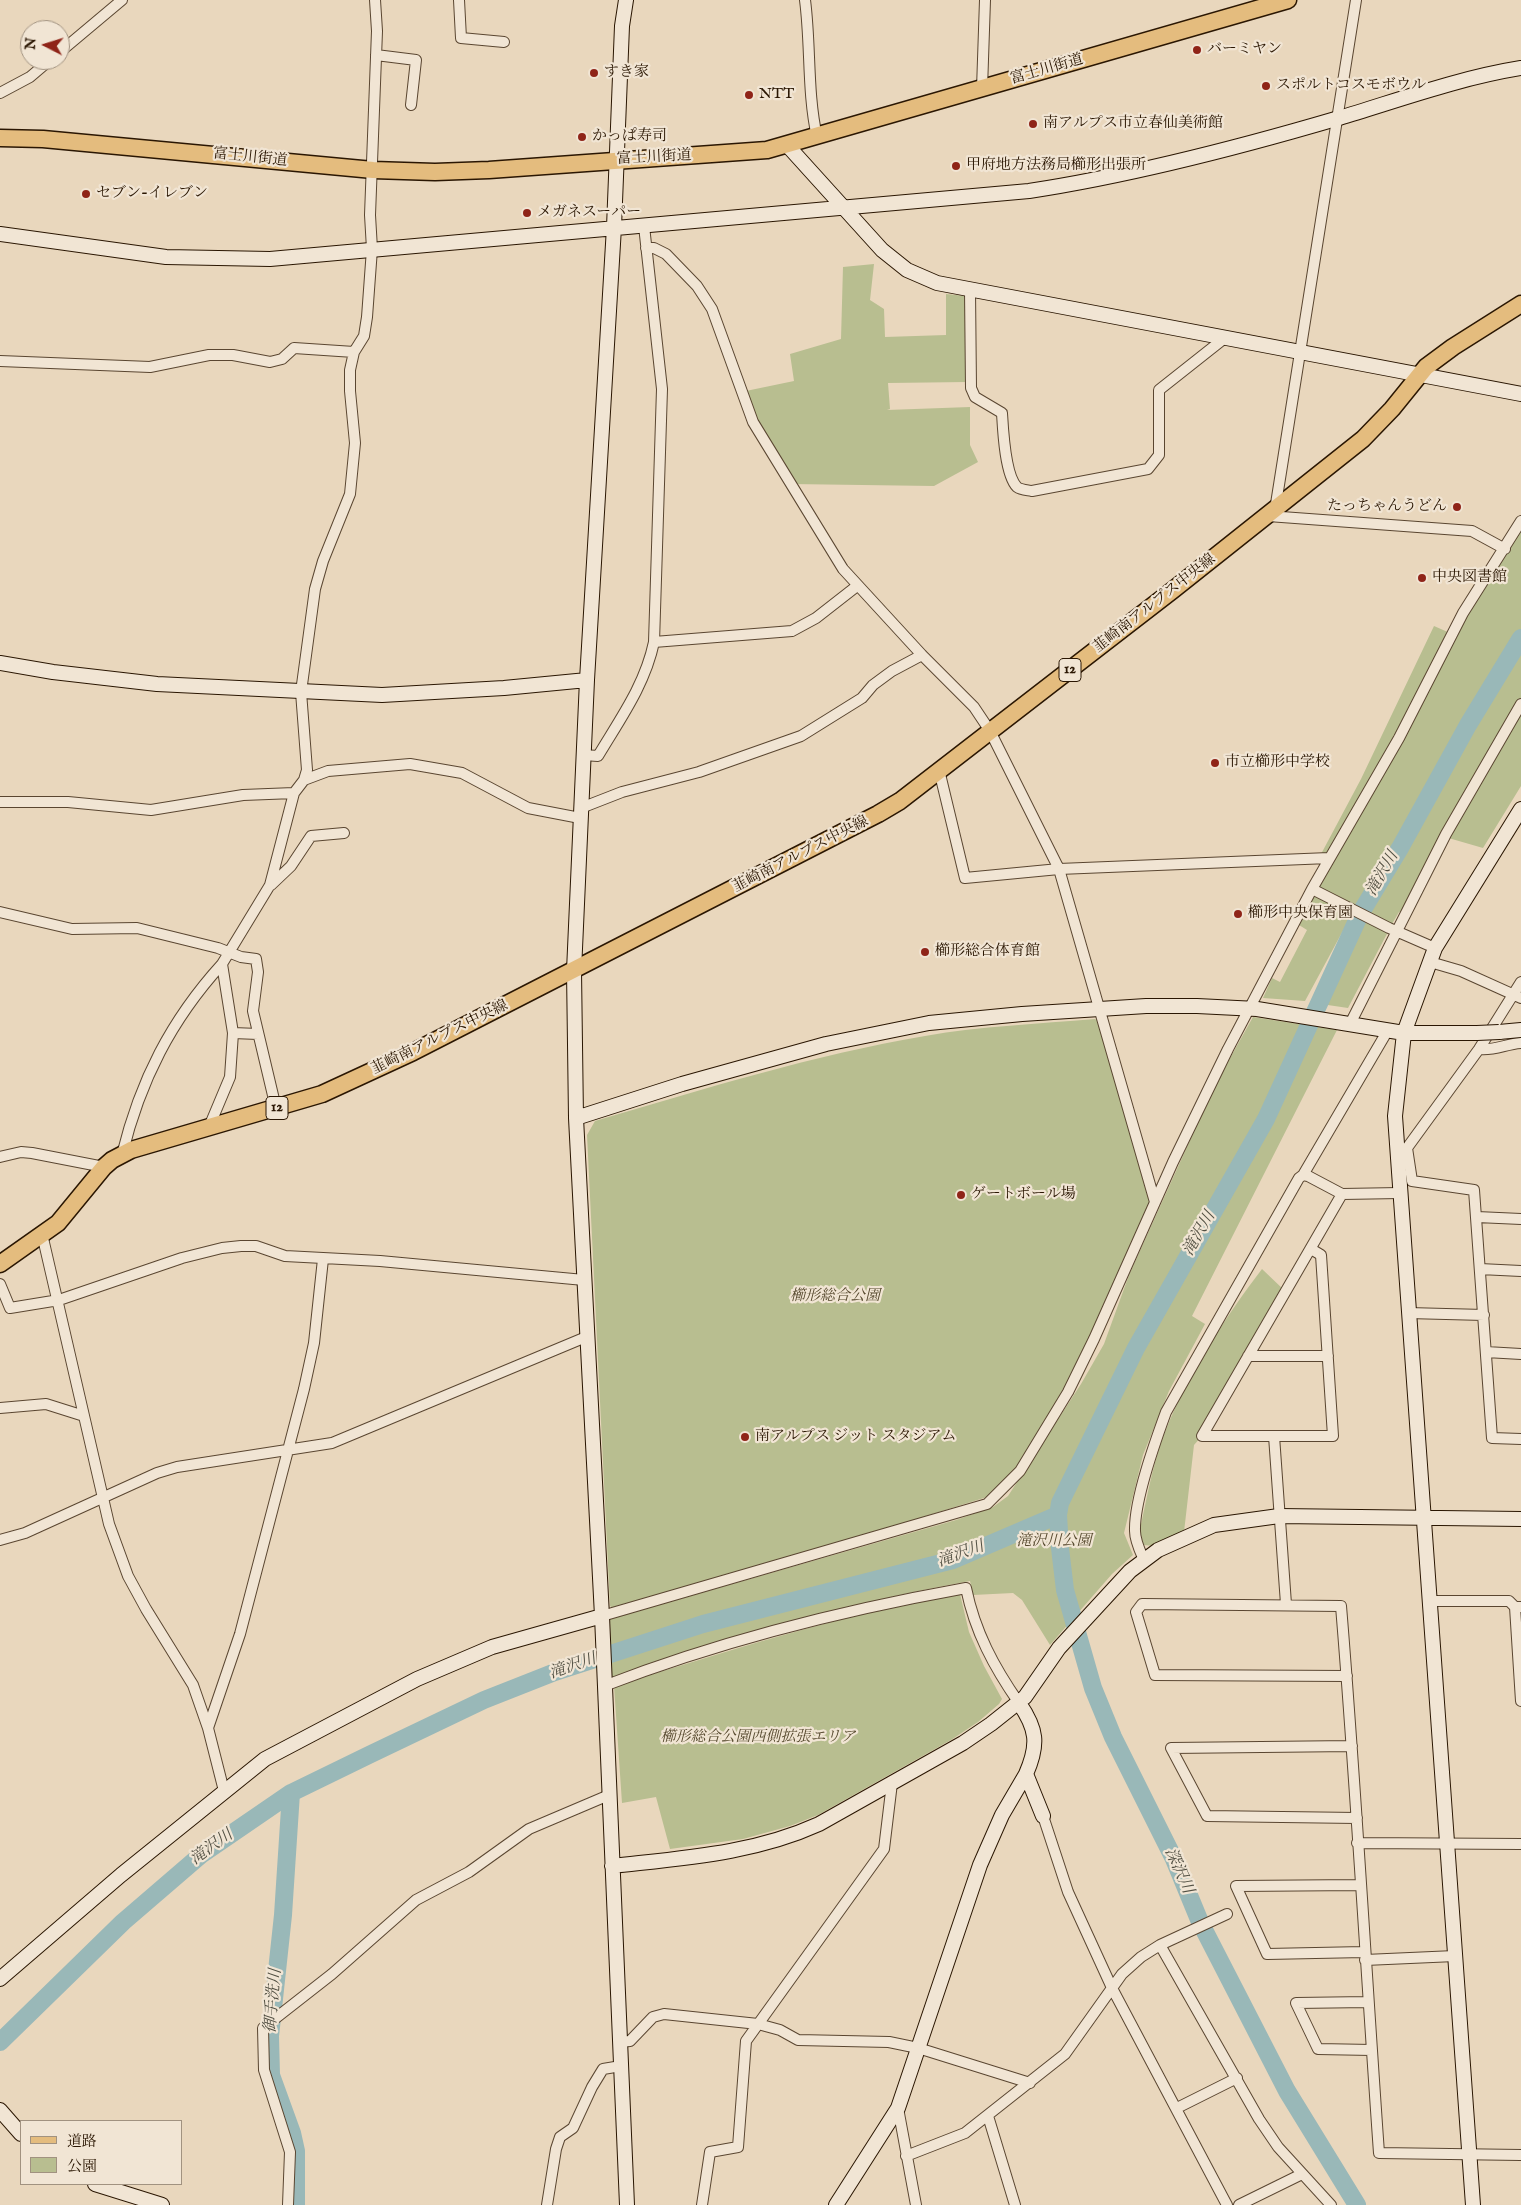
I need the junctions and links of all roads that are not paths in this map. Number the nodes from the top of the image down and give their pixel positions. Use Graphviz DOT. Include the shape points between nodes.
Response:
graph roads {
  1 [pos="122,0"];
  2 [pos="375,0"];
  3 [pos="459,0"];
  4 [pos="626,0"];
  5 [pos="805,0"];
  6 [pos="985,0"];
  7 [pos="1288,0"];
  8 [pos="1356,0"];
  9 [pos="504,42"];
  10 [pos="70,44"];
  11 [pos="376,55"];
  12 [pos="1521,68"];
  13 [pos="38,70"];
  14 [pos="982,89"];
  15 [pos="0,93"];
  16 [pos="411,105"];
  17 [pos="1338,119"];
  18 [pos="817,137"];
  19 [pos="0,138"];
  20 [pos="787,145"];
  21 [pos="617,160"];
  22 [pos="373,170"];
  23 [pos="844,208"];
  24 [pos="644,226"];
  25 [pos="614,227"];
  26 [pos="0,234"];
  27 [pos="646,248"];
  28 [pos="372,249"];
  29 [pos="970,290"];
  30 [pos="1521,304"];
  31 [pos="1226,337"];
  32 [pos="1300,350"];
  33 [pos="354,352"];
  34 [pos="0,361"];
  35 [pos="1419,375"];
  36 [pos="1521,394"];
  37 [pos="1271,513"];
  38 [pos="1521,521"];
  39 [pos="1505,549"];
  40 [pos="857,586"];
  41 [pos="654,642"];
  42 [pos="922,655"];
  43 [pos="0,663"];
  44 [pos="587,680"];
  45 [pos="301,692"];
  46 [pos="1521,704"];
  47 [pos="990,731"];
  48 [pos="583,755"];
  49 [pos="939,770"];
  50 [pos="304,780"];
  51 [pos="294,793"];
  52 [pos="0,802"];
  53 [pos="1521,809"];
  54 [pos="581,813"];
  55 [pos="344,833"];
  56 [pos="1329,858"];
  57 [pos="1059,869"];
  58 [pos="270,885"];
  59 [pos="1312,888"];
  60 [pos="0,912"];
  61 [pos="1393,929"];
  62 [pos="1436,948"];
  63 [pos="229,952"];
  64 [pos="1430,962"];
  65 [pos="222,964"];
  66 [pos="574,971"];
  67 [pos="1521,982"];
  68 [pos="1517,996"];
  69 [pos="1100,1008"];
  70 [pos="1253,1009"];
  71 [pos="1346,1023"];
  72 [pos="1388,1030"];
  73 [pos="1521,1030"];
  74 [pos="233,1033"];
  75 [pos="1404,1033"];
  76 [pos="258,1034"];
  77 [pos="1521,1043"];
  78 [pos="1479,1049"];
  79 [pos="276,1108"];
  80 [pos="576,1118"];
  81 [pos="209,1127"];
  82 [pos="122,1155"];
  83 [pos="0,1156"];
  84 [pos="104,1167"];
  85 [pos="1303,1175"];
  86 [pos="1400,1193"];
  87 [pos="1342,1194"];
  88 [pos="1155,1202"];
  89 [pos="1477,1218"];
  90 [pos="1521,1219"];
  91 [pos="42,1234"];
  92 [pos="1311,1249"];
  93 [pos="323,1259"];
  94 [pos="0,1264"];
  95 [pos="1480,1269"];
  96 [pos="1521,1272"];
  97 [pos="584,1280"];
  98 [pos="0,1284"];
  99 [pos="59,1300"];
  100 [pos="1408,1313"];
  101 [pos="1484,1315"];
  102 [pos="586,1337"];
  103 [pos="1486,1352"];
  104 [pos="1521,1354"];
  105 [pos="1248,1356"];
  106 [pos="1328,1356"];
  107 [pos="0,1408"];
  108 [pos="84,1416"];
  109 [pos="1274,1436"];
  110 [pos="1521,1440"];
  111 [pos="287,1450"];
  112 [pos="102,1499"];
  113 [pos="1279,1516"];
  114 [pos="1423,1519"];
  115 [pos="1521,1519"];
  116 [pos="0,1540"];
  117 [pos="1144,1560"];
  118 [pos="1428,1601"];
  119 [pos="1286,1604"];
  120 [pos="1518,1607"];
  121 [pos="602,1620"];
  122 [pos="1520,1674"];
  123 [pos="1347,1676"];
  124 [pos="604,1684"];
  125 [pos="1521,1701"];
  126 [pos="1019,1702"];
  127 [pos="208,1728"];
  128 [pos="1352,1746"];
  129 [pos="1026,1774"];
  130 [pos="892,1783"];
  131 [pos="224,1791"];
  132 [pos="609,1795"];
  133 [pos="1044,1816"];
  134 [pos="1357,1818"];
  135 [pos="1357,1843"];
  136 [pos="1446,1843"];
  137 [pos="1521,1844"];
  138 [pos="612,1866"];
  139 [pos="1360,1885"];
  140 [pos="1227,1914"];
  141 [pos="1160,1944"];
  142 [pos="1365,1956"];
  143 [pos="1455,1956"];
  144 [pos="0,1979"];
  145 [pos="1112,1988"];
  146 [pos="1368,2002"];
  147 [pos="758,2024"];
  148 [pos="620,2042"];
  149 [pos="918,2048"];
  150 [pos="1372,2050"];
  151 [pos="621,2066"];
  152 [pos="1236,2078"];
  153 [pos="1030,2083"];
  154 [pos="898,2108"];
  155 [pos="1177,2108"];
  156 [pos="0,2110"];
  157 [pos="988,2116"];
  158 [pos="20,2133"];
  159 [pos="1468,2155"];
  160 [pos="1521,2155"];
  161 [pos="906,2156"];
  162 [pos="1302,2174"];
  163 [pos="98,2185"];
  164 [pos="162,2205"];
  165 [pos="288,2205"];
  166 [pos="547,2205"];
  167 [pos="627,2205"];
  168 [pos="702,2205"];
  169 [pos="836,2205"];
  170 [pos="916,2205"];
  171 [pos="1015,2205"];
  172 [pos="1227,2205"];
  173 [pos="1240,2205"];
  174 [pos="1331,2205"];
  175 [pos="1473,2205"];
  1 -- 10 [label="street"];
  2 -- 11 [label="street"];
  3 -- 9 [label="street" via="461,38"];
  4 -- 21 [label="street" via="622,26"];
  5 -- 18 [label="street" via="812,113"];
  6 -- 14 [label="street"];
  7 -- 14 [label="main road, 富士川街道"];
  8 -- 17 [label="street"];
  11 -- 16 [label="street" via="416,60"];
  11 -- 22 [label="street"];
  12 -- 17 [label="street" via="1481,75"];
  13 -- 15 [label="street"];
  14 -- 18 [label="main road, 富士川街道"];
  17 -- 23 [label="street" via="1137,172 1084,182 1029,191"];
  17 -- 32 [label="street"];
  18 -- 20 [label="main road, 富士川街道"];
  19 -- 22 [label="main road, 富士川街道" via="52,139"];
  20 -- 21 [label="main road, 富士川街道" via="767,150 667,159"];
  20 -- 23 [label="street"];
  21 -- 22 [label="main road, 富士川街道" via="489,170"];
  21 -- 25 [label="street"];
  22 -- 28 [label="street"];
  23 -- 24 [label="street"];
  23 -- 29 [label="street" via="882,250 907,270 937,283"];
  24 -- 25 [label="street"];
  24 -- 27 [label="street"];
  25 -- 28 [label="street"];
  25 -- 44 [label="street"];
  26 -- 28 [label="street" via="135,254 198,259 270,259"];
  27 -- 40 [label="street" via="666,254 697,286 712,309 753,422 843,569"];
  27 -- 41 [label="street" via="662,389"];
  28 -- 33 [label="street" via="364,336"];
  29 -- 31 [label="street"];
  29 -- 31 [label="street" via="971,388 975,397 1002,413 1012,477 1023,490 1148,469 1159,455 1159,390"];
  30 -- 35 [label="main road, 韮崎南アルプス中央線 / 12" via="1453,347"];
  31 -- 32 [label="street"];
  32 -- 35 [label="street"];
  32 -- 37 [label="street"];
  33 -- 34 [label="street" via="294,348 282,359 270,362 233,355 209,355 150,367"];
  33 -- 45 [label="street" via="350,391 355,442 350,494 315,589"];
  35 -- 36 [label="street"];
  35 -- 37 [label="main road, 韮崎南アルプス中央線 / 12" via="1363,439"];
  37 -- 39 [label="street" via="1472,531"];
  37 -- 47 [label="main road, 韮崎南アルプス中央線 / 12"];
  38 -- 39 [label="street"];
  39 -- 56 [label="street" via="1463,613 1398,738"];
  40 -- 41 [label="street" via="811,622 792,630"];
  40 -- 42 [label="street"];
  41 -- 48 [label="street" via="650,662 637,692 598,756"];
  42 -- 47 [label="street" via="974,707"];
  42 -- 54 [label="street" via="892,671 862,698 801,736 699,772 622,792"];
  43 -- 45 [label="street" via="104,679"];
  44 -- 45 [label="street" via="391,695"];
  44 -- 48 [label="street"];
  45 -- 50 [label="street" via="307,770"];
  46 -- 61 [label="street"];
  47 -- 49 [label="main road, 韮崎南アルプス中央線 / 12"];
  47 -- 57 [label="street"];
  48 -- 54 [label="street"];
  49 -- 57 [label="street" via="965,878"];
  49 -- 66 [label="main road, 韮崎南アルプス中央線 / 12" via="878,814"];
  50 -- 51 [label="street"];
  50 -- 54 [label="street" via="328,771 410,764 462,774 528,808"];
  51 -- 52 [label="street" via="243,795 151,810 68,802"];
  51 -- 58 [label="street"];
  53 -- 62 [label="street"];
  54 -- 66 [label="street"];
  55 -- 58 [label="street" via="311,836 291,866"];
  56 -- 57 [label="street"];
  56 -- 59 [label="street"];
  57 -- 69 [label="street"];
  58 -- 63 [label="street"];
  59 -- 61 [label="street"];
  59 -- 70 [label="street"];
  60 -- 63 [label="street" via="72,929 137,928"];
  61 -- 62 [label="street"];
  61 -- 71 [label="street"];
  62 -- 64 [label="street"];
  63 -- 65 [label="street"];
  63 -- 76 [label="street" via="256,959 258,972 253,1011"];
  64 -- 68 [label="street" via="1461,971"];
  64 -- 75 [label="street"];
  65 -- 74 [label="street"];
  65 -- 82 [label="street" via="161,1047 137,1101"];
  66 -- 79 [label="main road, 韮崎南アルプス中央線 / 12" via="322,1094"];
  66 -- 80 [label="street"];
  67 -- 68 [label="street"];
  68 -- 78 [label="street"];
  69 -- 70 [label="street"];
  69 -- 80 [label="street" via="929,1023 826,1044 682,1084"];
  69 -- 88 [label="street"];
  70 -- 71 [label="street"];
  70 -- 88 [label="street" via="1211,1082"];
  71 -- 72 [label="street"];
  72 -- 75 [label="street"];
  72 -- 85 [label="street"];
  73 -- 75 [label="street, bridge"];
  74 -- 76 [label="street"];
  74 -- 81 [label="street" via="230,1076"];
  75 -- 86 [label="street" via="1395,1116"];
  76 -- 79 [label="street"];
  77 -- 78 [label="street" via="1504,1044 1491,1051"];
  78 -- 89 [label="street" via="1407,1148 1412,1181 1474,1190"];
  79 -- 81 [label="main road, 韮崎南アルプス中央線 / 12"];
  80 -- 97 [label="street"];
  81 -- 82 [label="main road, 韮崎南アルプス中央線 / 12"];
  82 -- 84 [label="main road, 韮崎南アルプス中央線 / 12"];
  83 -- 84 [label="street" via="32,1153"];
  84 -- 91 [label="main road, 韮崎南アルプス中央線 / 12" via="67,1214"];
  85 -- 87 [label="street"];
  85 -- 117 [label="street" via="1166,1412 1154,1443 1135,1522 1137,1545"];
  86 -- 87 [label="street"];
  86 -- 100 [label="street"];
  87 -- 92 [label="street"];
  88 -- 121 [label="street" via="1068,1392 1020,1471 987,1504"];
  89 -- 90 [label="street"];
  89 -- 95 [label="street"];
  91 -- 94 [label="main road, 韮崎南アルプス中央線 / 12"];
  91 -- 99 [label="street"];
  92 -- 105 [label="street"];
  92 -- 106 [label="street" via="1321,1255"];
  93 -- 97 [label="street" via="380,1261"];
  93 -- 99 [label="street" via="284,1256 256,1246 222,1248 182,1258"];
  93 -- 111 [label="street" via="314,1343"];
  95 -- 96 [label="street"];
  95 -- 101 [label="street"];
  97 -- 102 [label="street"];
  98 -- 99 [label="street" via="10,1308"];
  99 -- 108 [label="street"];
  100 -- 101 [label="street"];
  100 -- 114 [label="street"];
  101 -- 103 [label="street"];
  102 -- 111 [label="street" via="332,1443"];
  102 -- 121 [label="street"];
  103 -- 104 [label="street"];
  103 -- 110 [label="street" via="1492,1438"];
  105 -- 106 [label="street"];
  105 -- 109 [label="street" via="1202,1436"];
  106 -- 109 [label="street" via="1332,1436"];
  107 -- 108 [label="street" via="46,1404"];
  108 -- 112 [label="street"];
  109 -- 113 [label="street"];
  111 -- 112 [label="street" via="177,1467"];
  111 -- 127 [label="street" via="240,1634"];
  112 -- 116 [label="street" via="25,1533"];
  112 -- 127 [label="street" via="128,1576 189,1678"];
  113 -- 114 [label="street"];
  113 -- 117 [label="street" via="1214,1525 1158,1550"];
  113 -- 119 [label="street"];
  114 -- 115 [label="street"];
  114 -- 118 [label="street"];
  117 -- 126 [label="street" via="1097,1604 1054,1654"];
  118 -- 120 [label="street" via="1509,1601"];
  118 -- 136 [label="street"];
  119 -- 123 [label="street" via="1341,1606"];
  119 -- 123 [label="street" via="1142,1604 1136,1612 1155,1675"];
  120 -- 122 [label="street"];
  121 -- 124 [label="street"];
  121 -- 131 [label="street" via="492,1647 417,1679 265,1759"];
  122 -- 125 [label="street"];
  123 -- 128 [label="street"];
  124 -- 126 [label="street" via="752,1638 905,1599 966,1588 978,1630 991,1659"];
  124 -- 132 [label="street"];
  126 -- 129 [label="street" via="1035,1732 1032,1761"];
  126 -- 130 [label="street" via="964,1743"];
  127 -- 131 [label="street"];
  128 -- 134 [label="street"];
  128 -- 134 [label="street" via="1171,1748 1207,1816"];
  129 -- 133 [label="street"];
  129 -- 149 [label="street" via="1002,1815 980,1864"];
  130 -- 138 [label="street" via="819,1824 767,1844 718,1854"];
  130 -- 147 [label="street" via="884,1850"];
  131 -- 144 [label="street"];
  132 -- 138 [label="street"];
  132 -- 165 [label="street" via="529,1829 468,1872 416,1900 285,2013 263,2028 264,2070 290,2152"];
  133 -- 145 [label="street" via="1068,1892"];
  134 -- 135 [label="street"];
  135 -- 136 [label="street"];
  135 -- 139 [label="street"];
  136 -- 137 [label="street"];
  136 -- 143 [label="street"];
  138 -- 148 [label="street"];
  139 -- 142 [label="street"];
  139 -- 142 [label="street" via="1236,1886 1267,1954"];
  140 -- 141 [label="street"];
  141 -- 145 [label="street" via="1122,1974"];
  141 -- 152 [label="street"];
  142 -- 143 [label="street"];
  142 -- 146 [label="street"];
  143 -- 159 [label="street"];
  145 -- 153 [label="street" via="1065,2054"];
  145 -- 155 [label="street"];
  146 -- 150 [label="street"];
  146 -- 150 [label="street" via="1296,2003 1318,2049"];
  147 -- 148 [label="street" via="664,2014 653,2017 630,2041"];
  147 -- 149 [label="street" via="780,2030 798,2040 889,2042"];
  147 -- 168 [label="street" via="746,2041 738,2147 710,2152"];
  148 -- 151 [label="street"];
  149 -- 153 [label="street"];
  149 -- 154 [label="street"];
  150 -- 159 [label="street" via="1379,2153"];
  151 -- 166 [label="street" via="603,2069 573,2128 560,2137"];
  151 -- 167 [label="street"];
  152 -- 155 [label="street"];
  152 -- 162 [label="street" via="1278,2147"];
  153 -- 157 [label="street"];
  154 -- 161 [label="street"];
  154 -- 169 [label="street"];
  155 -- 172 [label="street"];
  156 -- 158 [label="street"];
  157 -- 161 [label="street" via="965,2133"];
  157 -- 171 [label="street"];
  159 -- 160 [label="street"];
  159 -- 175 [label="street"];
  161 -- 170 [label="street"];
  162 -- 173 [label="street"];
  162 -- 174 [label="street"];
  163 -- 164 [label="street"];
}
